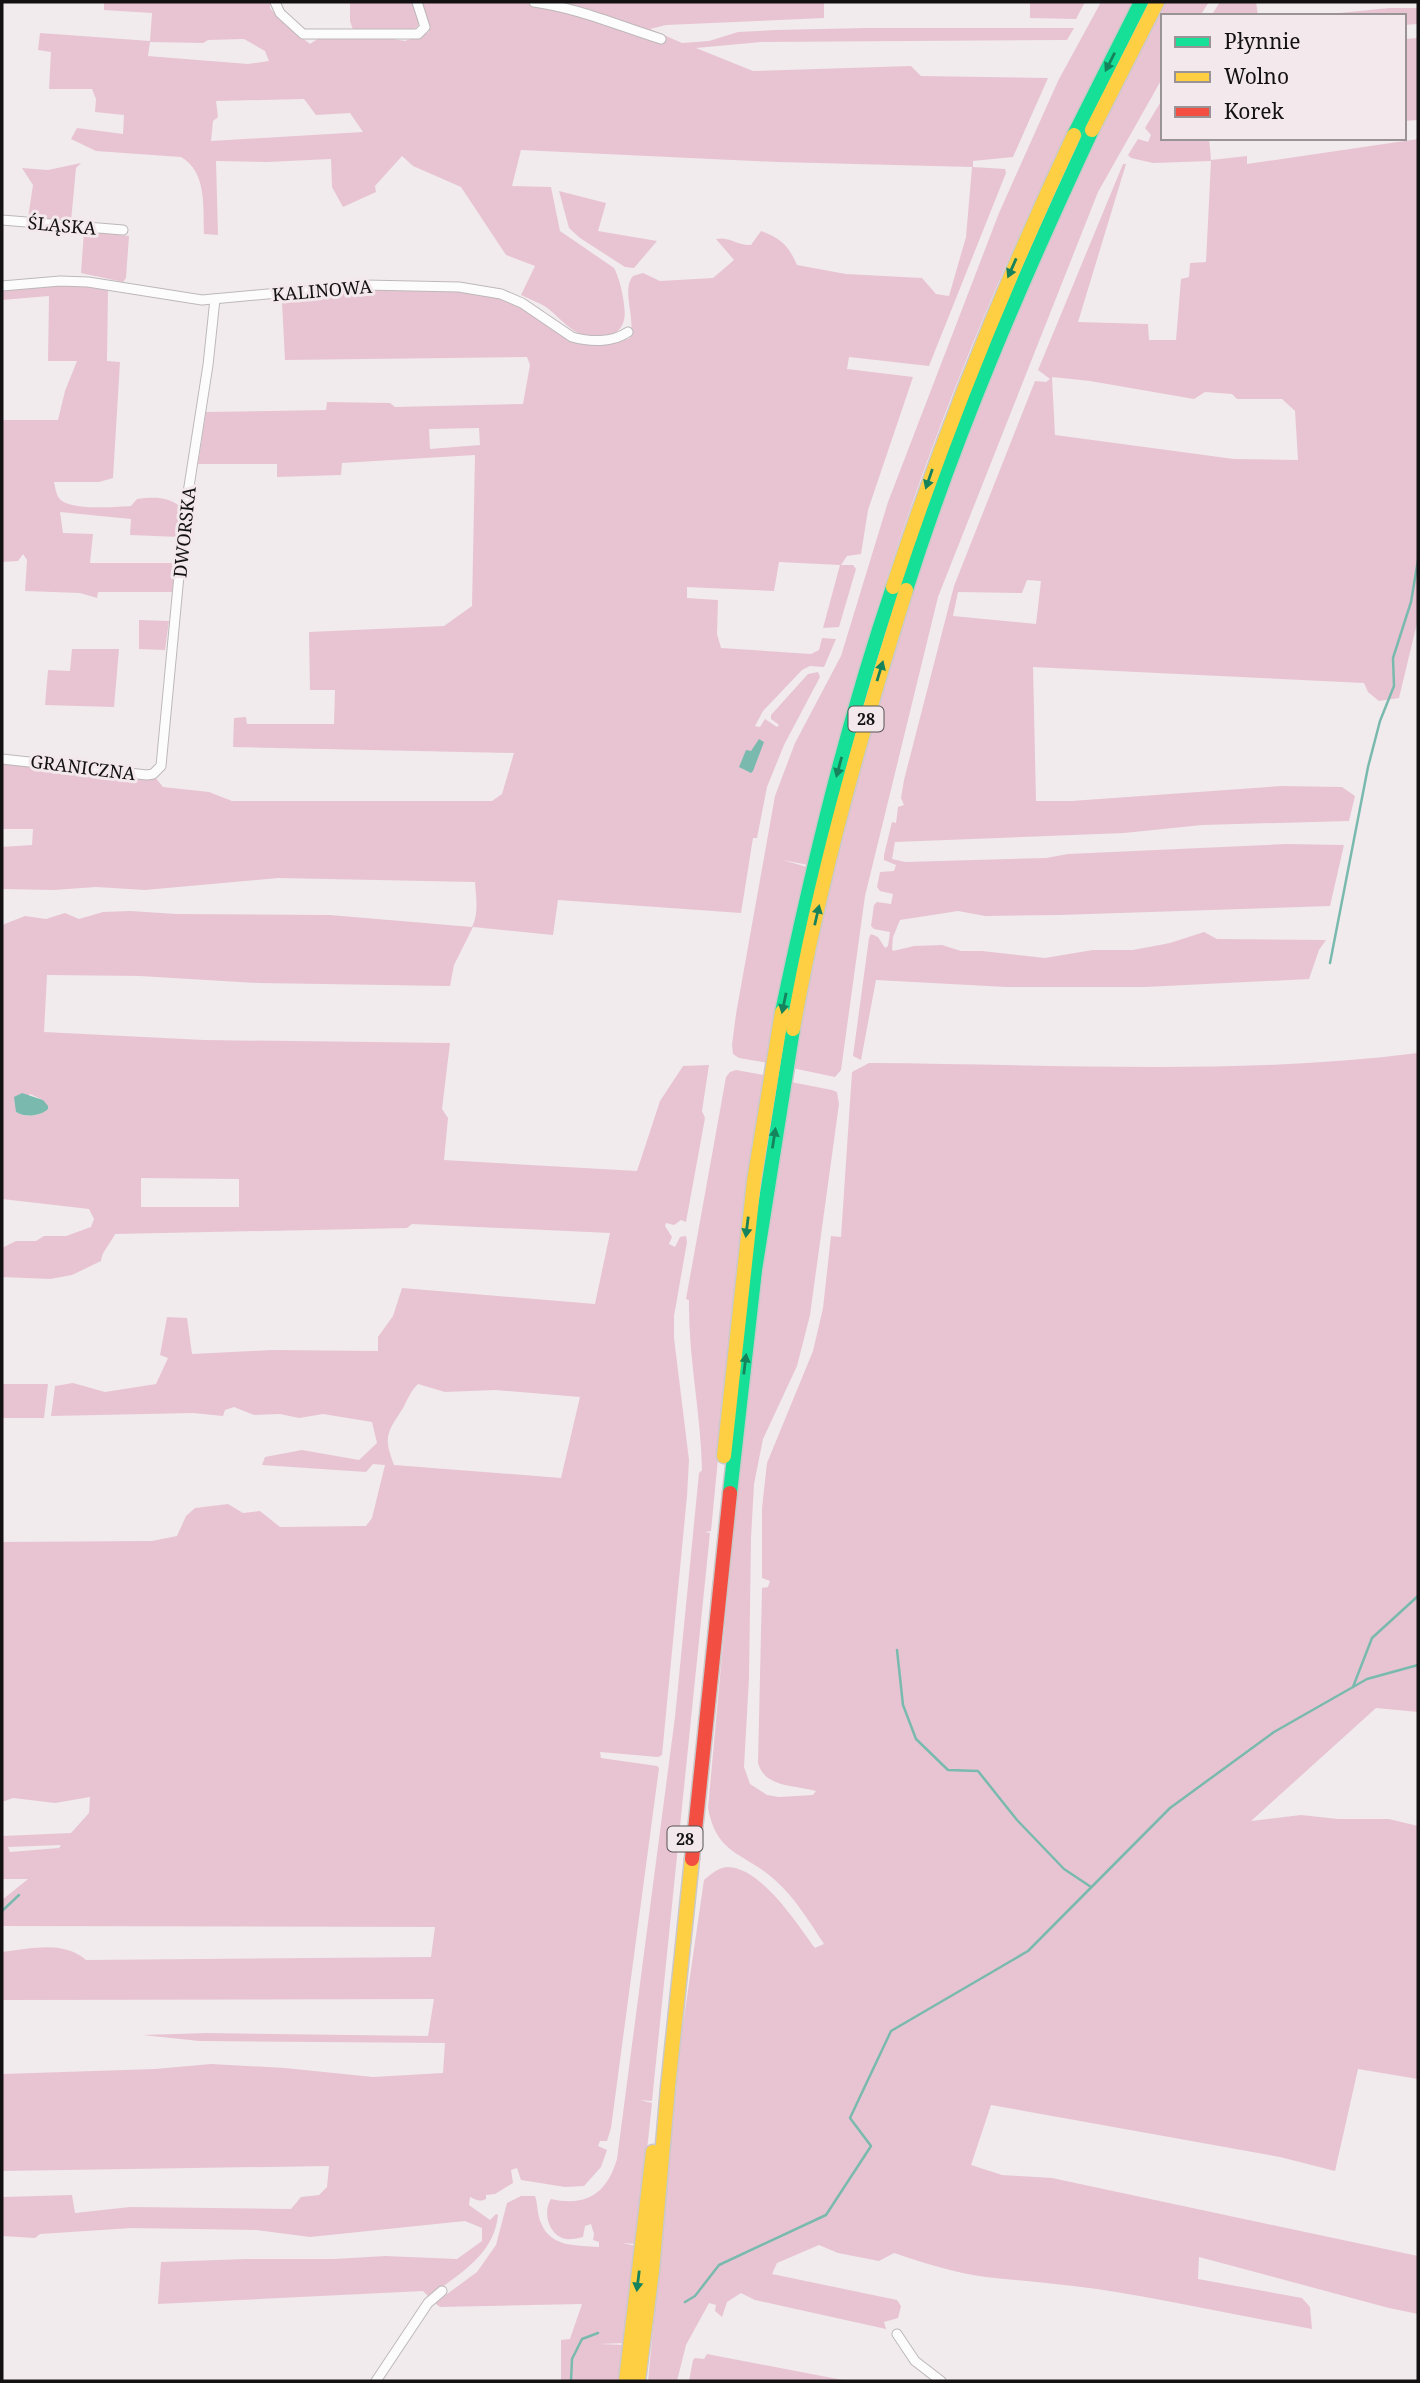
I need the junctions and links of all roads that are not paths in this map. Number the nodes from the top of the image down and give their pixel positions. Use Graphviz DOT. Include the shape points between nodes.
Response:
graph roads {
  1 [pos="275,2"];
  2 [pos="417,2"];
  3 [pos="534,2"];
  4 [pos="1141,2"];
  5 [pos="1157,2"];
  6 [pos="661,39"];
  7 [pos="2,220"];
  8 [pos="123,230"];
  9 [pos="2,286"];
  10 [pos="215,299"];
  11 [pos="628,332"];
  12 [pos="2,758"];
  13 [pos="161,766"];
  14 [pos="442,2291"];
  15 [pos="897,2334"];
  16 [pos="376,2381"];
  17 [pos="626,2381"];
  18 [pos="638,2381"];
  19 [pos="941,2381"];
  1 -- 2 [label="street" via="303,34 418,34 425,27"];
  3 -- 6 [label="street" via="573,9"];
  4 -- 17 [label="main road, 28, one-way" via="1037,212 943,439 869,660 800,926 765,1104 743,1263"];
  18 -- 5 [label="main road, 28, one-way" via="757,1262 783,1086 814,928 872,701 945,476 1041,236"];
  7 -- 8 [label="street, ŚLĄSKA"];
  9 -- 10 [label="street, KALINOWA" via="88,282"];
  10 -- 11 [label="street, KALINOWA" via="365,285 459,287 501,294 522,303 581,340 612,339"];
  10 -- 13 [label="street, DWORSKA" via="185,512"];
  12 -- 13 [label="street, GRANICZNA" via="147,775"];
  14 -- 16 [label="street" via="428,2303"];
  15 -- 19 [label="street" via="915,2361"];
}
